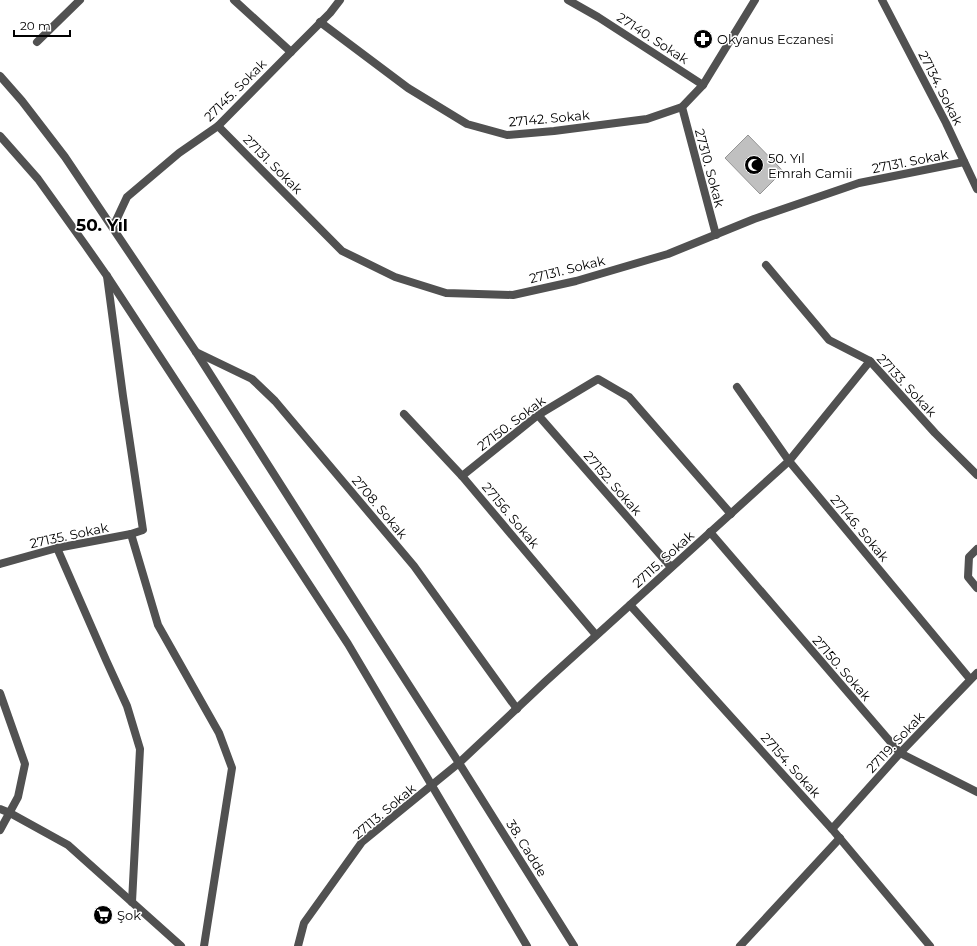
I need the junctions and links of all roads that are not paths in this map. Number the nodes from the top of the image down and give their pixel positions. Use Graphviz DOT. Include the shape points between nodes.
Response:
graph roads {
  1 [pos="80,0"];
  2 [pos="234,0"];
  3 [pos="340,0"];
  4 [pos="568,0"];
  5 [pos="755,0"];
  6 [pos="882,0"];
  7 [pos="320,22"];
  8 [pos="37,42"];
  9 [pos="291,52"];
  10 [pos="0,76"];
  11 [pos="703,86"];
  12 [pos="682,107"];
  13 [pos="218,126"];
  14 [pos="0,136"];
  15 [pos="964,162"];
  16 [pos="977,189"];
  17 [pos="113,226"];
  18 [pos="716,235"];
  19 [pos="766,265"];
  20 [pos="107,276"];
  21 [pos="196,352"];
  22 [pos="870,361"];
  23 [pos="737,387"];
  24 [pos="404,414"];
  25 [pos="538,414"];
  26 [pos="789,461"];
  27 [pos="462,476"];
  28 [pos="977,476"];
  29 [pos="730,514"];
  30 [pos="710,532"];
  31 [pos="131,534"];
  32 [pos="57,548"];
  33 [pos="977,549"];
  34 [pos="0,564"];
  35 [pos="671,567"];
  36 [pos="977,588"];
  37 [pos="630,605"];
  38 [pos="596,635"];
  39 [pos="977,673"];
  40 [pos="970,679"];
  41 [pos="0,693"];
  42 [pos="517,709"];
  43 [pos="900,753"];
  44 [pos="459,763"];
  45 [pos="432,786"];
  46 [pos="977,792"];
  47 [pos="0,809"];
  48 [pos="10,813"];
  49 [pos="832,829"];
  50 [pos="0,830"];
  51 [pos="840,838"];
  52 [pos="132,902"];
  53 [pos="181,946"];
  54 [pos="204,946"];
  55 [pos="298,946"];
  56 [pos="527,946"];
  57 [pos="574,946"];
  58 [pos="740,946"];
  59 [pos="930,946"];
  1 -- 8 [label="street"];
  2 -- 9 [label="street"];
  3 -- 7 [label="street, 27145. Sokak"];
  4 -- 11 [label="street, 27140. Sokak"];
  5 -- 11 [label="street, 27142. Sokak"];
  6 -- 15 [label="street, 27134. Sokak"];
  7 -- 9 [label="street, 27145. Sokak"];
  7 -- 12 [label="street, 27142. Sokak" via="402,84 467,124 507,135 647,119"];
  9 -- 13 [label="street, 27145. Sokak"];
  10 -- 17 [label="street, 38. Cadde" via="65,157"];
  11 -- 12 [label="street, 27142. Sokak"];
  12 -- 18 [label="street, 27310. Sokak"];
  13 -- 17 [label="street, 27145. Sokak" via="179,153 127,197"];
  13 -- 18 [label="street, 27131. Sokak" via="342,251 395,277 446,293 513,295 576,281 668,254"];
  14 -- 20 [label="street" via="38,179"];
  15 -- 16 [label="street, 27134. Sokak"];
  15 -- 18 [label="street, 27131. Sokak" via="859,183 754,219"];
  17 -- 21 [label="street, 38. Cadde"];
  19 -- 22 [label="street, 27133. Sokak" via="829,340"];
  20 -- 31 [label="street, 27135. Sokak" via="143,530"];
  20 -- 45 [label="street" via="348,644"];
  21 -- 42 [label="street, 2708. Sokak" via="252,379 275,401 414,566"];
  21 -- 44 [label="street, 38. Cadde"];
  22 -- 26 [label="street, 27115. Sokak"];
  22 -- 28 [label="street, 27133. Sokak"];
  23 -- 26 [label="street, 27146. Sokak"];
  24 -- 27 [label="street, 27156. Sokak"];
  25 -- 27 [label="street, 27150. Sokak"];
  25 -- 29 [label="street, 27150. Sokak" via="598,379 629,397"];
  25 -- 35 [label="street, 27152. Sokak"];
  26 -- 29 [label="street, 27115. Sokak"];
  26 -- 40 [label="street, 27146. Sokak"];
  27 -- 38 [label="street, 27156. Sokak"];
  29 -- 30 [label="street, 27115. Sokak"];
  30 -- 35 [label="street, 27115. Sokak"];
  30 -- 43 [label="street, 27150. Sokak"];
  31 -- 32 [label="street, 27135. Sokak"];
  31 -- 54 [label="street" via="158,625 219,733 232,768"];
  32 -- 34 [label="street, 27135. Sokak"];
  32 -- 52 [label="street" via="127,706 140,749"];
  33 -- 36 [label="street" via="969,557 968,578"];
  35 -- 37 [label="street, 27115. Sokak"];
  37 -- 38 [label="street, 27115. Sokak"];
  37 -- 49 [label="street, 27154. Sokak"];
  38 -- 42 [label="street, 27115. Sokak"];
  39 -- 40 [label="street, 27119. Sokak"];
  40 -- 43 [label="street, 27119. Sokak"];
  41 -- 48 [label="street" via="25,764 18,797"];
  42 -- 44 [label="street, 27115. Sokak"];
  43 -- 46 [label="street, 27150. Sokak"];
  43 -- 49 [label="street, 27119. Sokak"];
  44 -- 45 [label="street, 27113. Sokak"];
  44 -- 57 [label="street, 38. Cadde"];
  45 -- 55 [label="street, 27113. Sokak" via="362,842 304,923"];
  45 -- 56 [label="street"];
  47 -- 48 [label="street"];
  48 -- 50 [label="street"];
  48 -- 52 [label="street" via="68,845"];
  49 -- 51 [label="street, 27154. Sokak"];
  51 -- 58 [label="street"];
  51 -- 59 [label="street, 27154. Sokak"];
  52 -- 53 [label="street"];
}
